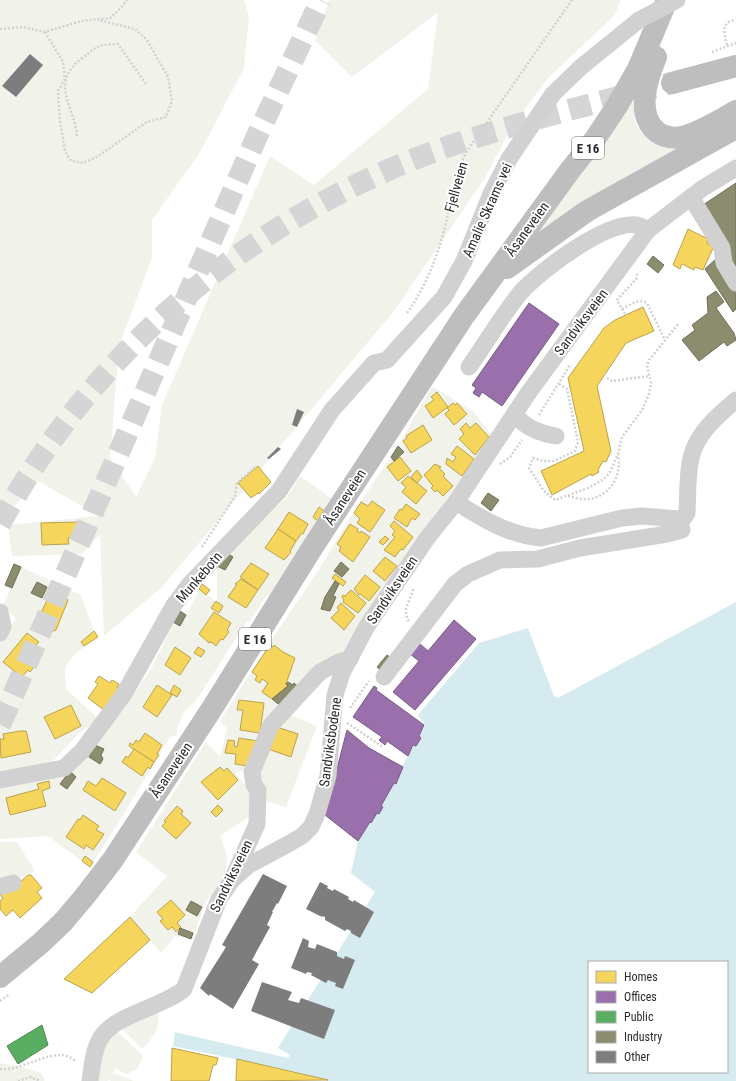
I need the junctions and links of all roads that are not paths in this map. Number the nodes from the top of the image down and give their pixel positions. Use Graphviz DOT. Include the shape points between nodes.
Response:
graph roads {
  1 [pos="667,0"];
  2 [pos="677,0"];
  3 [pos="736,66"];
  4 [pos="672,83"];
  5 [pos="736,111"];
  6 [pos="736,128"];
  7 [pos="736,168"];
  8 [pos="691,197"];
  9 [pos="648,230"];
  10 [pos="736,282"];
  11 [pos="488,283"];
  12 [pos="374,363"];
  13 [pos="469,367"];
  14 [pos="736,400"];
  15 [pos="514,414"];
  16 [pos="556,436"];
  17 [pos="456,502"];
  18 [pos="683,516"];
  19 [pos="0,612"];
  20 [pos="0,633"];
  21 [pos="350,659"];
  22 [pos="384,677"];
  23 [pos="0,780"];
  24 [pos="232,880"];
  25 [pos="8,983"];
  26 [pos="90,1081"];
  1 -- 11 [label="highway, Åsaneveien / E 16" via="638,69 617,106"];
  2 -- 5 [label="highway" via="649,76 644,105 646,119 661,135 685,136"];
  2 -- 12 [label="street, Amalie Skrams vei, bridge" via="639,20 581,67 553,94 509,159 491,194 464,261 444,297 387,360"];
  3 -- 4 [label="highway"];
  6 -- 11 [label="highway, E 16" via="587,211"];
  7 -- 8 [label="street, Sandviksveien"];
  8 -- 9 [label="street, Sandviksveien"];
  8 -- 10 [label="street" via="722,248 724,263"];
  9 -- 13 [label="street" via="637,225 616,228 603,232 563,256 522,292"];
  9 -- 15 [label="street, Sandviksveien"];
  11 -- 25 [label="highway, Åsaneveien / E 16" via="322,532 211,710 112,860 85,896"];
  12 -- 23 [label="street, Munkebotn" via="332,410 279,491 189,585 174,606 124,694 82,751 64,768"];
  14 -- 18 [label="street" via="712,423 694,449"];
  15 -- 16 [label="street" via="534,430"];
  15 -- 17 [label="street, Sandviksveien"];
  17 -- 18 [label="street" via="481,519 502,528 541,538 622,518"];
  17 -- 21 [label="street, Sandviksveien" via="428,537 374,615"];
  18 -- 22 [label="street" via="682,530 668,534 580,548 538,559 500,560 468,574 455,584"];
  19 -- 20 [label="street" via="3,626"];
  21 -- 24 [label="street, Sandviksveien" via="320,672 271,725 252,772 258,796 257,824"];
  21 -- 24 [label="street, Sandviksbodene" via="335,695 328,776 311,827 302,836 249,865"];
  24 -- 26 [label="street, Sandviksveien" via="219,899 184,988 169,999 129,1016 109,1028 97,1046"];
}
